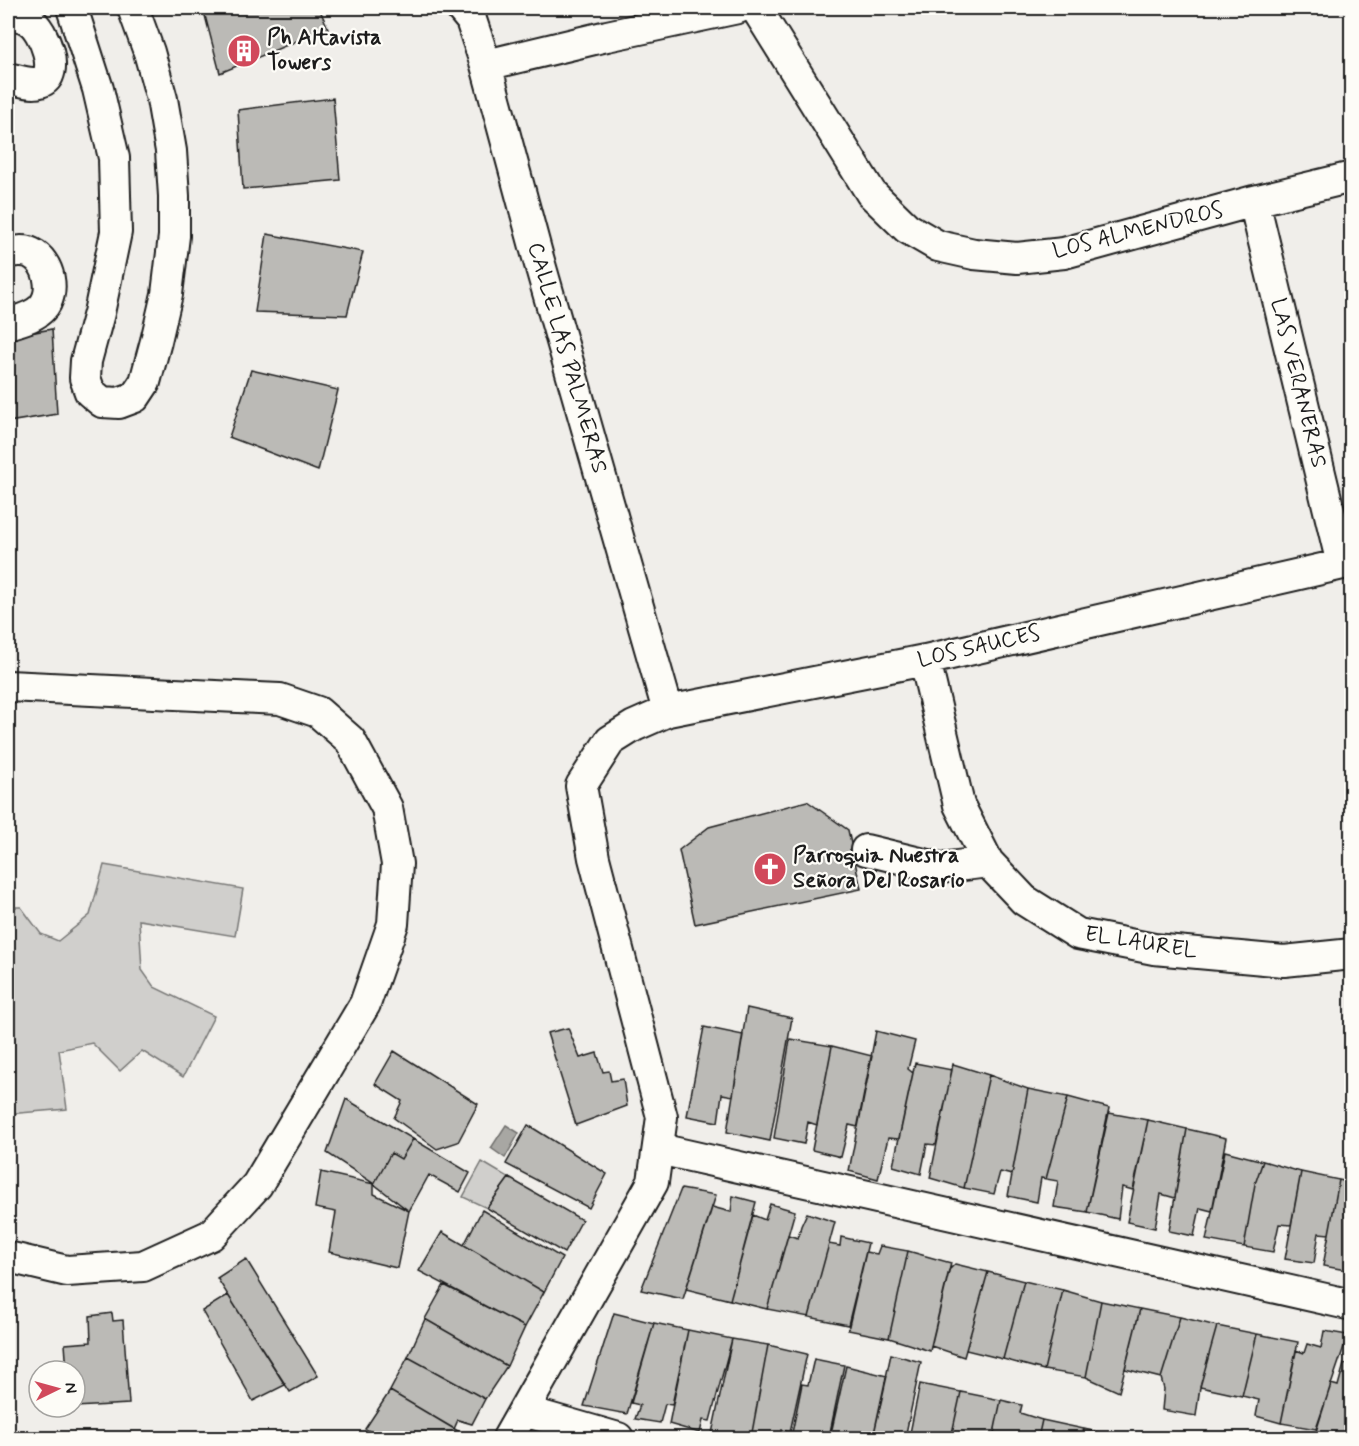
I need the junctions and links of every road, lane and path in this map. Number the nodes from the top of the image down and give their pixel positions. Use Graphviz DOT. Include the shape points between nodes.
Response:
graph roads {
  1 [pos="72,8"];
  2 [pos="133,8"];
  3 [pos="461,8"];
  4 [pos="738,8"];
  5 [pos="756,8"];
  6 [pos="8,14"];
  7 [pos="486,65"];
  8 [pos="8,78"];
  9 [pos="1352,177"];
  10 [pos="1254,201"];
  11 [pos="8,253"];
  12 [pos="8,324"];
  13 [pos="1347,563"];
  14 [pos="925,660"];
  15 [pos="8,686"];
  16 [pos="668,711"];
  17 [pos="866,850"];
  18 [pos="988,862"];
  19 [pos="1352,954"];
  20 [pos="659,1149"];
  21 [pos="8,1257"];
  22 [pos="1352,1305"];
  23 [pos="524,1411"];
  24 [pos="508,1438"];
  25 [pos="618,1438"];
  1 -- 2 [label="street" via="98,89 114,158 116,232 85,378 90,392 102,402 119,403 135,397 145,382 167,294 174,236 171,151 162,99"];
  3 -- 7 [label="street, CALLE LAS PALMERAS" via="471,20"];
  4 -- 7 [label="street"];
  5 -- 10 [label="street, LOS ALMENDROS" via="871,193 907,228 938,246 1017,258 1064,253"];
  6 -- 8 [label="street" via="33,22 45,41 51,65 50,75 44,81"];
  7 -- 16 [label="street, CALLE LAS PALMERAS"];
  9 -- 10 [label="street, LOS ALMENDROS"];
  10 -- 13 [label="street, LAS VERANERAS"];
  11 -- 12 [label="street" via="31,253 42,262 49,277 49,292 43,307"];
  13 -- 14 [label="street, LOS SAUCES"];
  14 -- 16 [label="street, LOS SAUCES"];
  14 -- 18 [label="street, EL LAUREL" via="959,805"];
  15 -- 21 [label="street" via="280,699 318,712 350,740 387,808 397,864 393,924 365,1004 257,1185 211,1235 143,1266 67,1271"];
  16 -- 20 [label="street, LOS SAUCES" via="609,741 581,786 594,858 662,1117"];
  17 -- 18 [label="street" via="941,868"];
  18 -- 19 [label="street, EL LAUREL" via="1024,900 1078,934 1154,949 1284,961"];
  20 -- 22 [label="street"];
  20 -- 23 [label="street" via="653,1182"];
  23 -- 24 [label="street"];
  23 -- 25 [label="street"];
}
